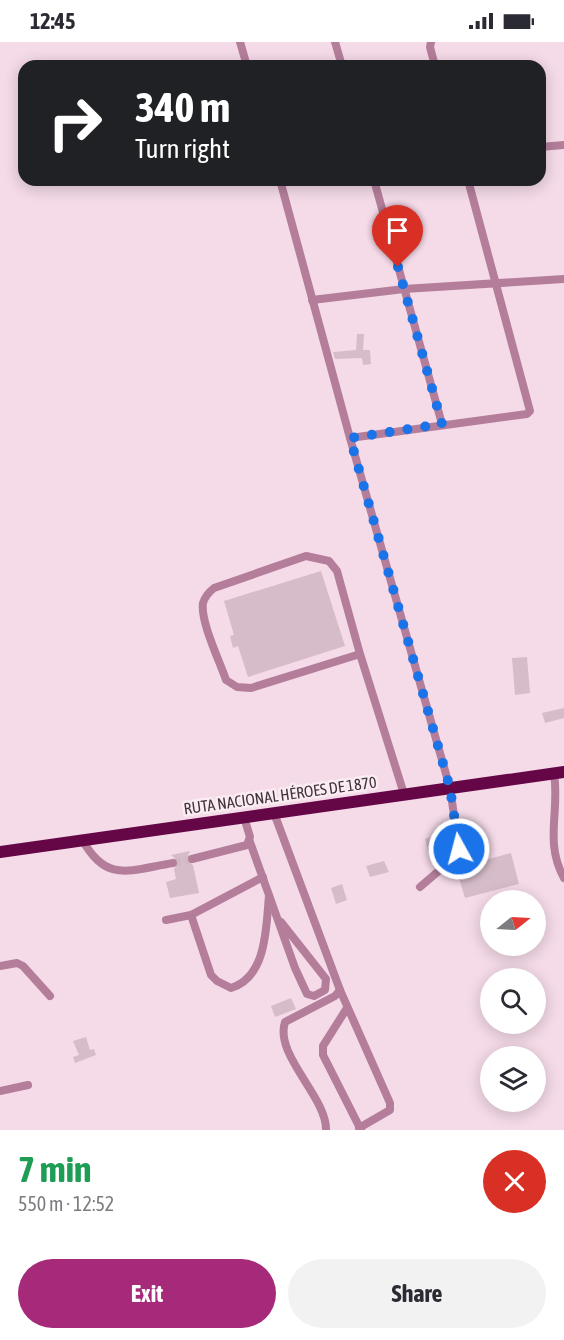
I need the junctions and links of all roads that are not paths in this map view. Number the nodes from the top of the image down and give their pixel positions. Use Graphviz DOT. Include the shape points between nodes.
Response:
graph roads {
  1 [pos="240,42"];
  2 [pos="335,42"];
  3 [pos="431,42"];
  4 [pos="245,60"];
  5 [pos="340,60"];
  6 [pos="433,60"];
  7 [pos="564,145"];
  8 [pos="546,146"];
  9 [pos="282,186"];
  10 [pos="376,186"];
  11 [pos="470,186"];
  12 [pos="564,279"];
  13 [pos="498,284"];
  14 [pos="404,289"];
  15 [pos="312,300"];
  16 [pos="442,424"];
  17 [pos="350,438"];
  18 [pos="360,654"];
  19 [pos="559,773"];
  20 [pos="450,788"];
  21 [pos="404,794"];
  22 [pos="274,813"];
  23 [pos="244,817"];
  24 [pos="82,839"];
  25 [pos="250,842"];
  26 [pos="0,852"];
  27 [pos="192,860"];
  28 [pos="173,863"];
  29 [pos="263,877"];
  30 [pos="564,878"];
  31 [pos="420,887"];
  32 [pos="269,892"];
  33 [pos="191,915"];
  34 [pos="165,920"];
  35 [pos="281,922"];
  36 [pos="0,966"];
  37 [pos="340,990"];
  38 [pos="50,996"];
  39 [pos="347,1008"];
  40 [pos="28,1085"];
  41 [pos="0,1091"];
  42 [pos="360,1129"];
  43 [pos="326,1130"];
  1 -- 4 [label="street"];
  2 -- 5 [label="street"];
  3 -- 6 [label="street"];
  7 -- 8 [label="street"];
  9 -- 15 [label="street"];
  10 -- 14 [label="street"];
  11 -- 13 [label="street"];
  12 -- 13 [label="street"];
  13 -- 14 [label="street"];
  13 -- 16 [label="street" via="530,411"];
  14 -- 15 [label="street"];
  14 -- 16 [label="street"];
  15 -- 17 [label="street"];
  16 -- 17 [label="street"];
  17 -- 20 [label="street"];
  18 -- 18 [label="street" via="337,571 319,557 306,556 214,588 203,603 226,681 237,687 250,688"];
  18 -- 21 [label="street"];
  19 -- 20 [label="highway, RUTA NACIONAL HÉROES DE 1870"];
  19 -- 30 [label="street" via="551,838"];
  20 -- 21 [label="highway, RUTA NACIONAL HÉROES DE 1870"];
  20 -- 31 [label="street" via="459,849"];
  21 -- 22 [label="highway, RUTA NACIONAL HÉROES DE 1870"];
  22 -- 23 [label="highway, RUTA NACIONAL HÉROES DE 1870"];
  22 -- 37 [label="street"];
  23 -- 24 [label="highway, RUTA NACIONAL HÉROES DE 1870"];
  23 -- 25 [label="street"];
  24 -- 26 [label="highway, RUTA NACIONAL HÉROES DE 1870"];
  24 -- 28 [label="street" via="94,861 117,872"];
  25 -- 27 [label="street"];
  25 -- 29 [label="street"];
  29 -- 32 [label="street"];
  29 -- 33 [label="street"];
  32 -- 33 [label="street" via="263,949 258,963 239,986 231,988 211,975"];
  32 -- 35 [label="street"];
  33 -- 34 [label="street"];
  35 -- 35 [label="street" via="326,979 325,990 314,996 307,994 295,968"];
  36 -- 38 [label="street" via="17,963"];
  37 -- 39 [label="street"];
  37 -- 43 [label="street" via="285,1022 283,1028"];
  39 -- 42 [label="street" via="323,1046 323,1054"];
  39 -- 42 [label="street" via="391,1106"];
  40 -- 41 [label="street"];
}
